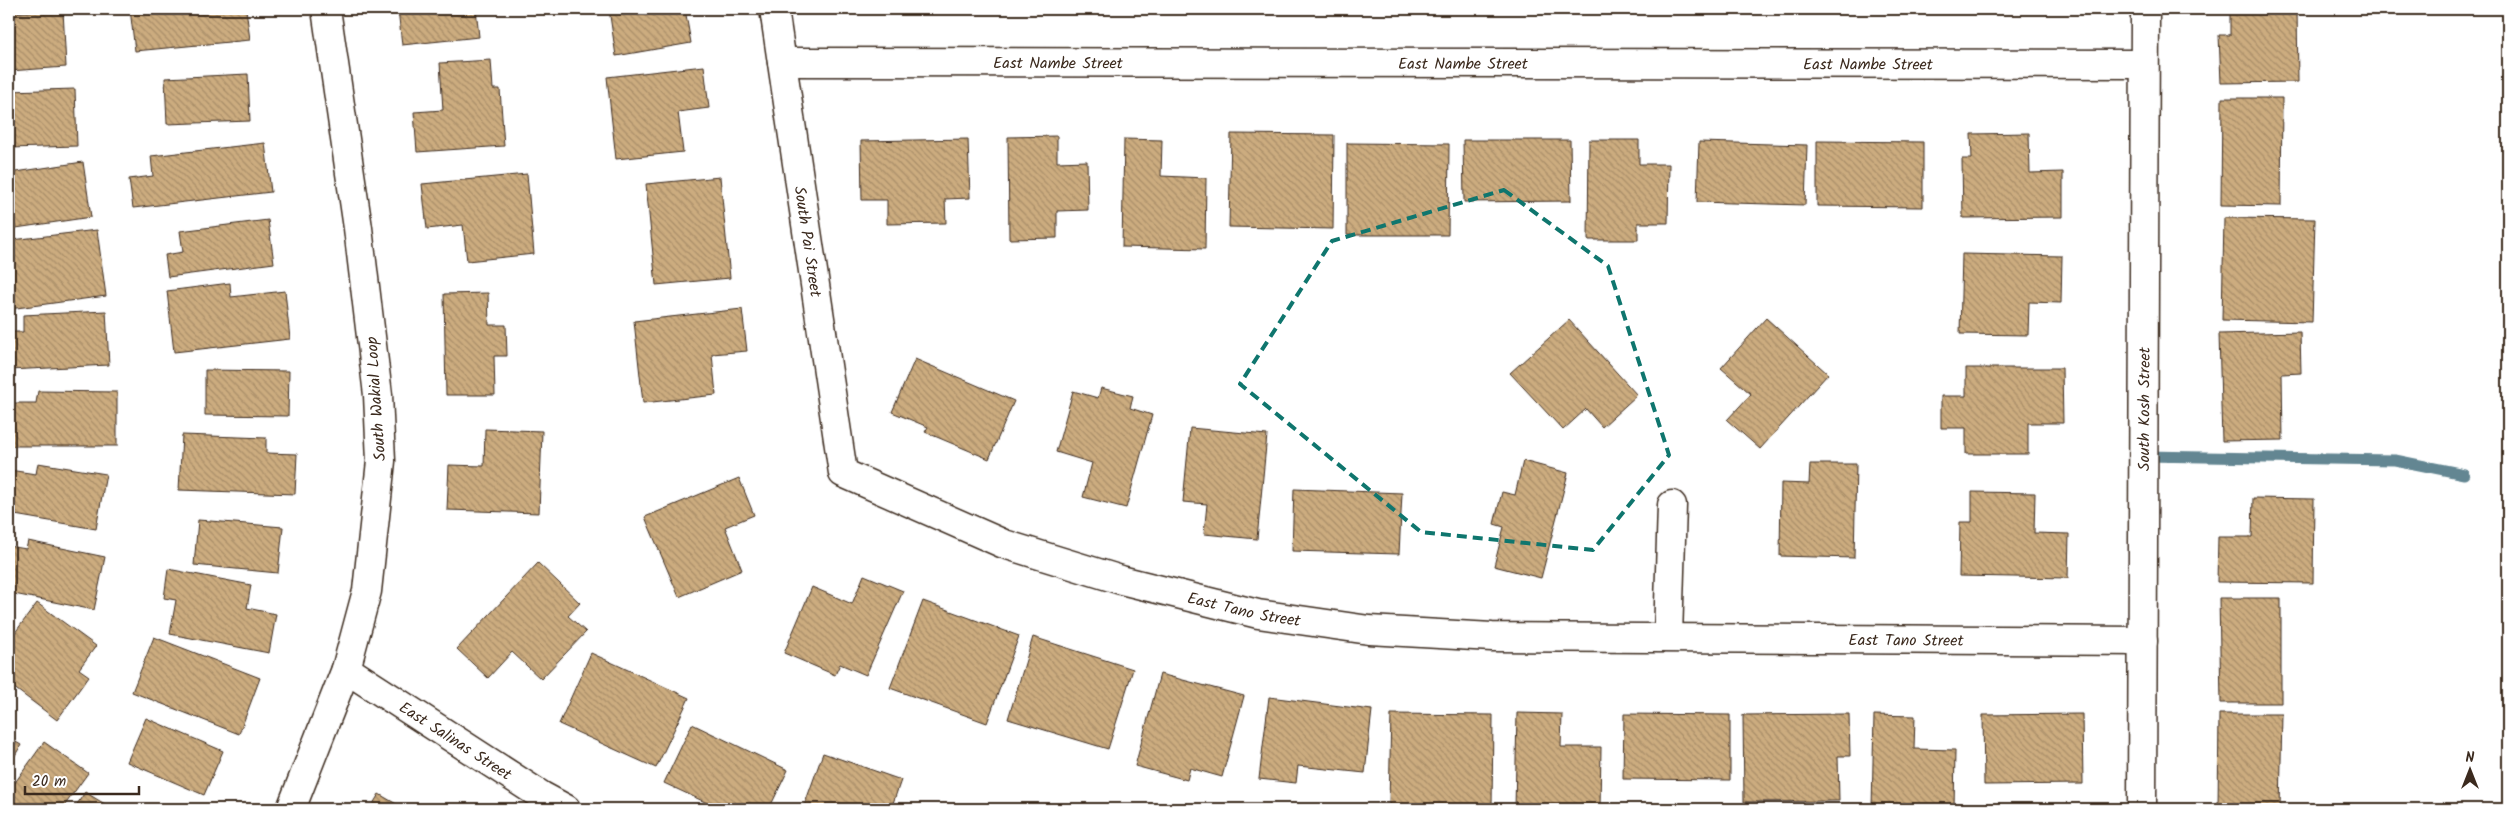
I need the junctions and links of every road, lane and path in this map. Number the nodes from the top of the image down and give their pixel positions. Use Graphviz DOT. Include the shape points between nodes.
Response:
graph roads {
  1 [pos="326,9"];
  2 [pos="774,9"];
  3 [pos="2145,9"];
  4 [pos="782,62"];
  5 [pos="2144,64"];
  6 [pos="843,473"];
  7 [pos="1672,505"];
  8 [pos="1668,637"];
  9 [pos="2143,641"];
  10 [pos="346,669"];
  11 [pos="291,809"];
  12 [pos="566,809"];
  13 [pos="2142,809"];
  1 -- 10 [label="street, South Wakial Loop" via="376,376 381,461 367,592"];
  2 -- 4 [label="street, South Pai Street"];
  3 -- 5 [label="street, South Kosh Street"];
  4 -- 5 [label="street, East Nambe Street"];
  4 -- 6 [label="street, South Pai Street"];
  5 -- 9 [label="street, South Kosh Street"];
  6 -- 8 [label="street, East Tano Street" via="1004,544 1121,580 1258,614 1397,632 1492,637"];
  7 -- 8 [label="street"];
  8 -- 9 [label="street, East Tano Street"];
  9 -- 13 [label="street, South Kosh Street"];
  10 -- 11 [label="street, South Wakial Loop"];
  10 -- 12 [label="street, East Salinas Street"];
}
